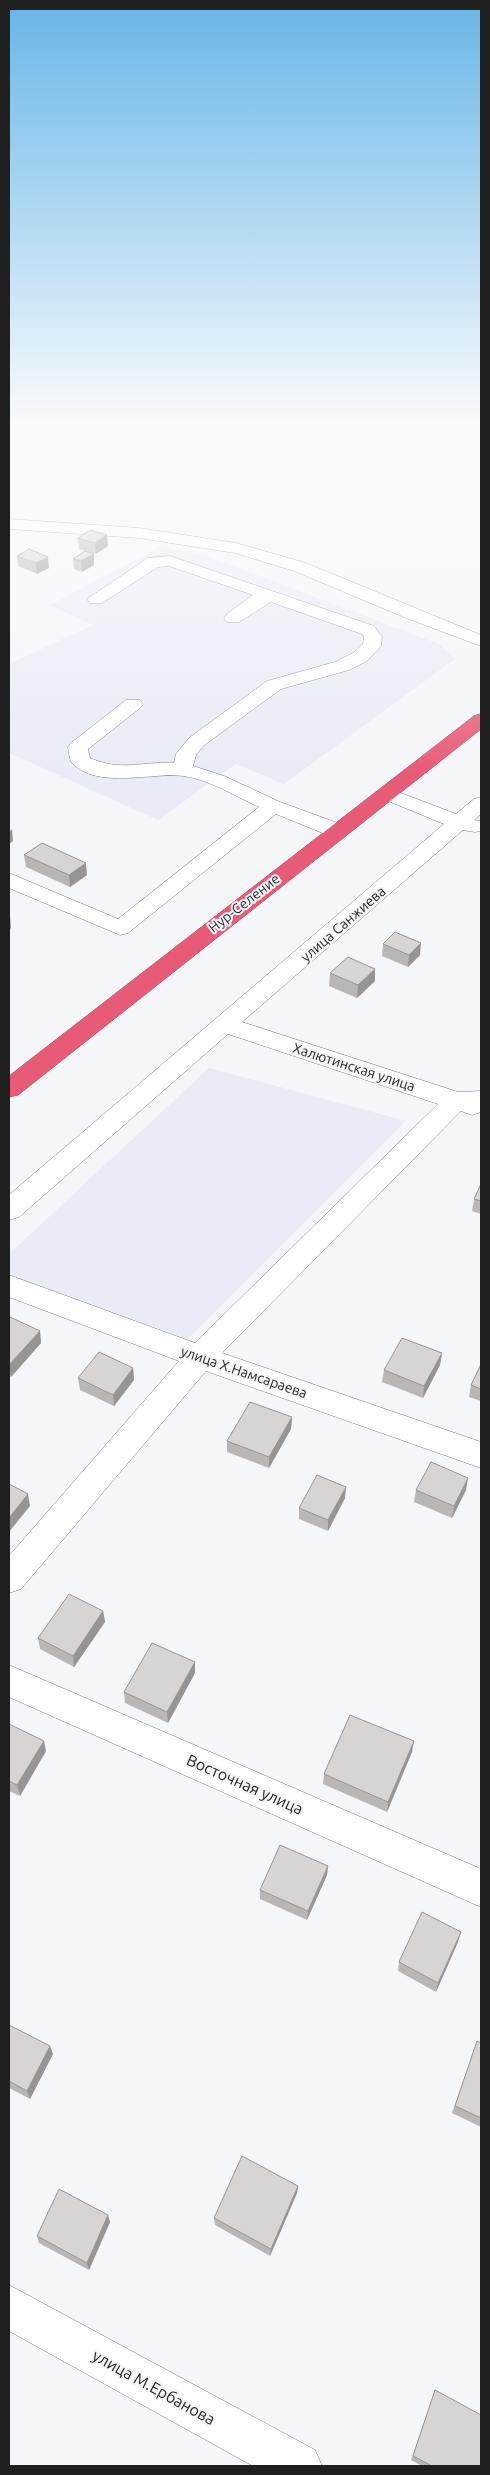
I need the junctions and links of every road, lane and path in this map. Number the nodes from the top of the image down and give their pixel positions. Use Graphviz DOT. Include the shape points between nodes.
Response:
graph roads {
  1 [pos="205,544"];
  2 [pos="272,596"];
  3 [pos="96,599"];
  4 [pos="233,618"];
  5 [pos="481,641"];
  6 [pos="133,704"];
  7 [pos="481,720"];
  8 [pos="182,770"];
  9 [pos="388,794"];
  10 [pos="481,804"];
  11 [pos="273,806"];
  12 [pos="471,826"];
  13 [pos="338,831"];
  14 [pos="9,880"];
  15 [pos="226,1025"];
  16 [pos="9,1089"];
  17 [pos="473,1103"];
  18 [pos="9,1210"];
  19 [pos="9,1286"];
  20 [pos="200,1357"];
  21 [pos="481,1455"];
  22 [pos="9,1579"];
  23 [pos="9,1681"];
  24 [pos="481,1888"];
  25 [pos="9,2307"];
  26 [pos="298,2466"];
  1 -- 5 [label="street" via="244,550 311,570"];
  2 -- 3 [label="street" via="170,561 154,562"];
  2 -- 4 [label="street" via="260,599"];
  2 -- 8 [label="street" via="368,630 373,637 372,646 342,666 274,685 196,742 186,754"];
  6 -- 8 [label="street" via="78,746 81,761 92,767 121,773"];
  7 -- 9 [label="highway, Нур-Селение"];
  8 -- 11 [label="street" via="195,772"];
  9 -- 12 [label="street"];
  9 -- 13 [label="highway, Нур-Селение"];
  10 -- 12 [label="street, улица Санжиева"];
  11 -- 13 [label="street"];
  11 -- 14 [label="street" via="120,928"];
  12 -- 15 [label="street, улица Санжиева"];
  13 -- 16 [label="highway, Нур-Селение"];
  15 -- 17 [label="street, Халютинская улица"];
  15 -- 18 [label="street, улица Санжиева"];
  17 -- 20 [label="street"];
  19 -- 20 [label="street, улица Х.Намсараева"];
  20 -- 21 [label="street, улица Х.Намсараева"];
  20 -- 22 [label="street"];
  23 -- 24 [label="street, Восточная улица"];
  25 -- 26 [label="street, улица М.Ербанова"];
}
